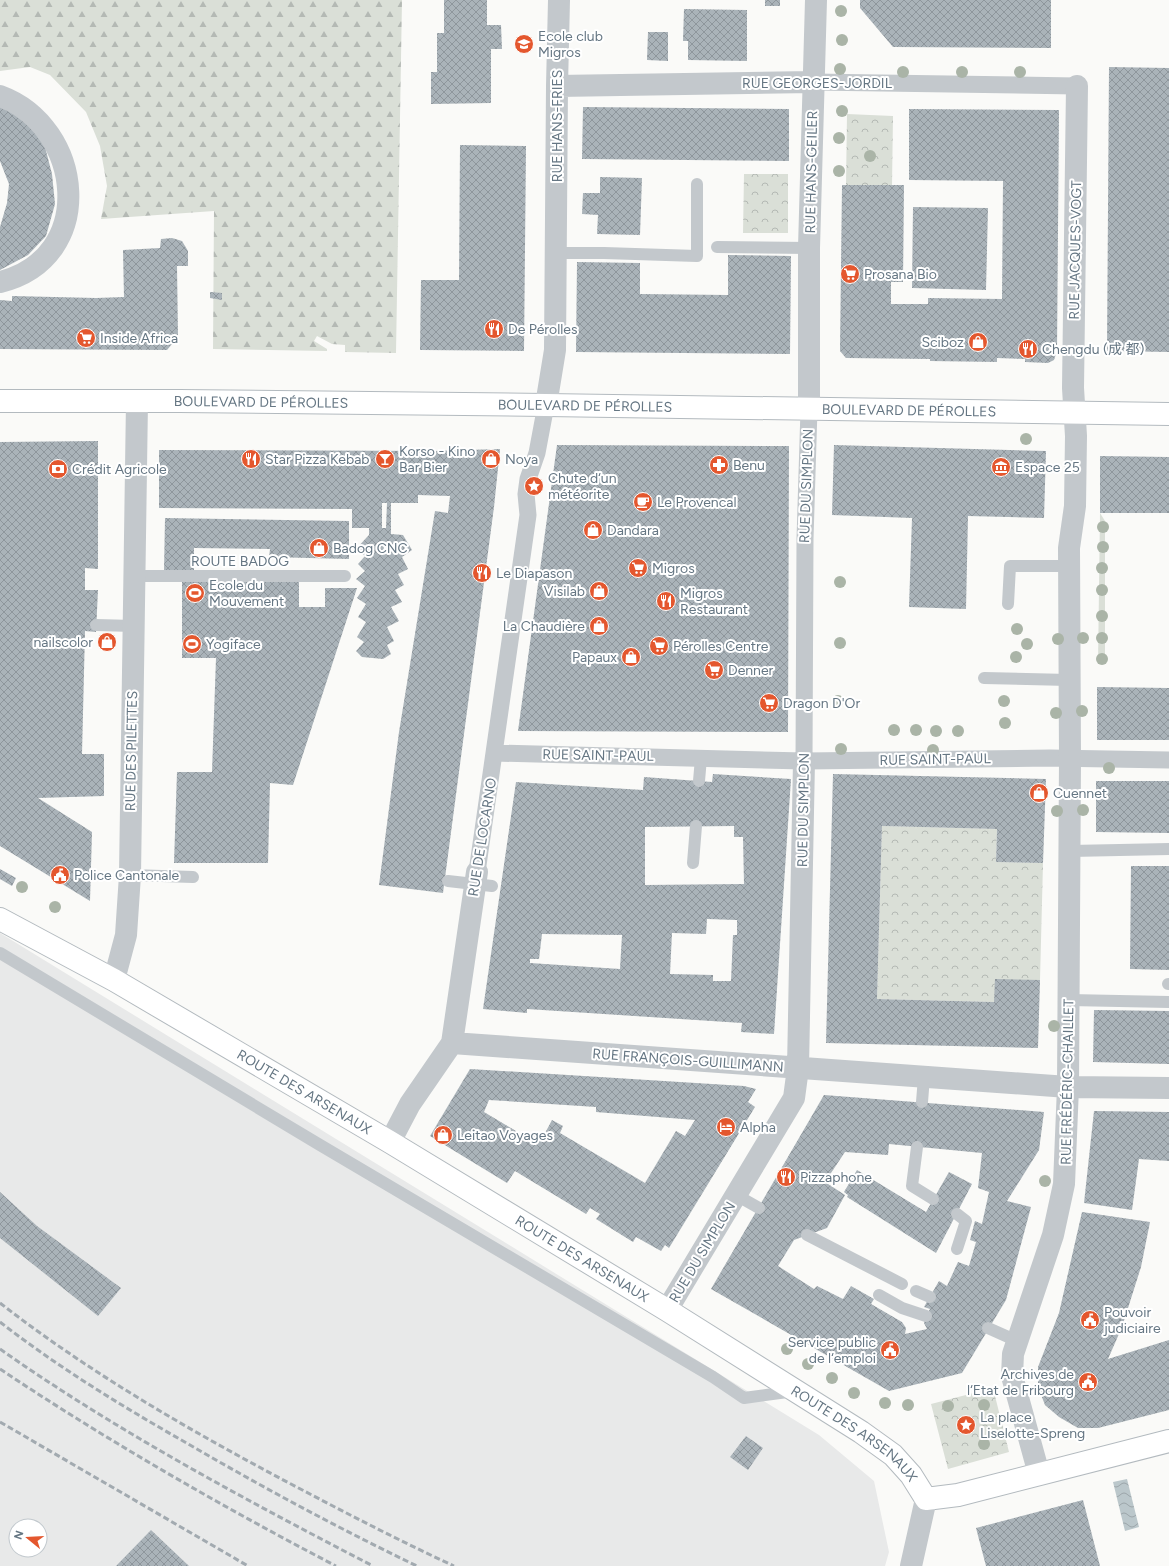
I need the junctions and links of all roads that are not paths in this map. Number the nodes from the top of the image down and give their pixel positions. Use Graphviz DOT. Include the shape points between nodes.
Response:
graph roads {
  1 [pos="559,0"];
  2 [pos="816,0"];
  3 [pos="813,82"];
  4 [pos="557,86"];
  5 [pos="1077,86"];
  6 [pos="0,96"];
  7 [pos="697,184"];
  8 [pos="717,247"];
  9 [pos="809,248"];
  10 [pos="556,253"];
  11 [pos="0,282"];
  12 [pos="0,401"];
  13 [pos="137,401"];
  14 [pos="546,405"];
  15 [pos="809,408"];
  16 [pos="1075,413"];
  17 [pos="1169,414"];
  18 [pos="1069,566"];
  19 [pos="135,576"];
  20 [pos="345,576"];
  21 [pos="1008,604"];
  22 [pos="96,625"];
  23 [pos="134,626"];
  24 [pos="984,678"];
  25 [pos="1069,680"];
  26 [pos="495,753"];
  27 [pos="701,758"];
  28 [pos="1070,759"];
  29 [pos="804,760"];
  30 [pos="1169,760"];
  31 [pos="699,781"];
  32 [pos="696,826"];
  33 [pos="1169,849"];
  34 [pos="1070,851"];
  35 [pos="693,863"];
  36 [pos="130,875"];
  37 [pos="193,877"];
  38 [pos="448,881"];
  39 [pos="481,881"];
  40 [pos="0,919"];
  41 [pos="0,953"];
  42 [pos="114,980"];
  43 [pos="1069,1000"];
  44 [pos="1169,1002"];
  45 [pos="452,1043"];
  46 [pos="798,1068"];
  47 [pos="924,1077"];
  48 [pos="1068,1087"];
  49 [pos="1169,1088"];
  50 [pos="922,1102"];
  51 [pos="390,1142"];
  52 [pos="917,1147"];
  53 [pos="736,1195"];
  54 [pos="933,1199"];
  55 [pos="758,1208"];
  56 [pos="957,1214"];
  57 [pos="807,1235"];
  58 [pos="957,1249"];
  59 [pos="902,1284"];
  60 [pos="916,1291"];
  61 [pos="879,1295"];
  62 [pos="930,1297"];
  63 [pos="667,1310"];
  64 [pos="926,1316"];
  65 [pos="988,1328"];
  66 [pos="1017,1341"];
  67 [pos="796,1391"];
  68 [pos="1169,1441"];
  69 [pos="1039,1474"];
  70 [pos="926,1499"];
  71 [pos="911,1566"];
  1 -- 4 [label="street, RUE HANS-FRIES"];
  2 -- 3 [label="street, RUE HANS-GEILER"];
  3 -- 4 [label="street, RUE GEORGES-JORDIL"];
  3 -- 5 [label="street, RUE GEORGES-JORDIL"];
  3 -- 9 [label="street, RUE HANS-GEILER"];
  4 -- 10 [label="street, RUE HANS-FRIES"];
  5 -- 16 [label="street, RUE JACQUES-VOGT" via="1073,388"];
  6 -- 11 [label="street" via="18,104 34,117 56,145 65,169 68,209 60,238 44,259 21,274"];
  7 -- 10 [label="lane" via="698,256"];
  8 -- 9 [label="lane, RUE HANS-GEILER"];
  9 -- 15 [label="street, RUE HANS-GEILER"];
  10 -- 14 [label="street, RUE HANS-FRIES" via="555,350"];
  12 -- 13 [label="main road, BOULEVARD DE PÉROLLES"];
  13 -- 14 [label="main road, BOULEVARD DE PÉROLLES"];
  13 -- 19 [label="street, RUE DES PILETTES"];
  14 -- 15 [label="main road, BOULEVARD DE PÉROLLES"];
  14 -- 26 [label="street, RUE DE LOCARNO" via="537,453 528,479 528,515"];
  15 -- 16 [label="main road, BOULEVARD DE PÉROLLES"];
  15 -- 29 [label="street, RUE DU SIMPLON" via="804,539"];
  16 -- 17 [label="main road, BOULEVARD DE PÉROLLES"];
  16 -- 18 [label="street, RUE FRÉDÉRIC-CHAILLET" via="1075,506"];
  18 -- 21 [label="lane" via="1010,566"];
  18 -- 25 [label="street, RUE FRÉDÉRIC-CHAILLET"];
  19 -- 20 [label="lane, ROUTE BADOG"];
  19 -- 23 [label="street, RUE DES PILETTES"];
  22 -- 23 [label="lane"];
  23 -- 36 [label="street, RUE DES PILETTES"];
  24 -- 25 [label="lane"];
  25 -- 28 [label="street, RUE FRÉDÉRIC-CHAILLET"];
  26 -- 27 [label="street, RUE SAINT-PAUL"];
  26 -- 39 [label="street, RUE DE LOCARNO"];
  27 -- 29 [label="street, RUE SAINT-PAUL"];
  27 -- 31 [label="lane"];
  28 -- 29 [label="street, RUE SAINT-PAUL"];
  28 -- 30 [label="street, RUE SAINT-PAUL"];
  28 -- 34 [label="street, RUE FRÉDÉRIC-CHAILLET"];
  29 -- 46 [label="street, RUE DU SIMPLON"];
  32 -- 35 [label="lane"];
  33 -- 34 [label="lane"];
  34 -- 43 [label="street, RUE FRÉDÉRIC-CHAILLET"];
  36 -- 37 [label="lane"];
  36 -- 42 [label="street, RUE DES PILETTES" via="126,935"];
  38 -- 39 [label="lane"];
  39 -- 45 [label="street, RUE DE LOCARNO"];
  40 -- 42 [label="main road, ROUTE DES ARSENAUX"];
  41 -- 67 [label="lane" via="713,1377 744,1398"];
  42 -- 51 [label="main road, ROUTE DES ARSENAUX"];
  43 -- 44 [label="lane"];
  43 -- 48 [label="street, RUE FRÉDÉRIC-CHAILLET"];
  45 -- 46 [label="street, RUE FRANÇOIS-GUILLIMANN"];
  45 -- 51 [label="street, RUE DE LOCARNO" via="410,1104"];
  46 -- 47 [label="street, RUE FRANÇOIS-GUILLIMANN"];
  46 -- 53 [label="street, RUE DU SIMPLON" via="794,1098"];
  47 -- 48 [label="street, RUE FRANÇOIS-GUILLIMANN"];
  47 -- 50 [label="lane"];
  48 -- 49 [label="street, RUE FRANÇOIS-GUILLIMANN"];
  48 -- 66 [label="street, RUE FRÉDÉRIC-CHAILLET" via="1064,1184 1053,1235"];
  51 -- 63 [label="main road, ROUTE DES ARSENAUX"];
  52 -- 54 [label="lane" via="912,1186"];
  53 -- 55 [label="lane, RUE DU SIMPLON"];
  53 -- 63 [label="street, RUE DU SIMPLON"];
  56 -- 58 [label="lane" via="966,1221"];
  57 -- 59 [label="lane"];
  60 -- 62 [label="lane"];
  61 -- 64 [label="lane" via="902,1308"];
  63 -- 67 [label="main road, ROUTE DES ARSENAUX"];
  65 -- 66 [label="lane"];
  66 -- 69 [label="street, RUE FRÉDÉRIC-CHAILLET" via="1013,1354 1012,1376"];
  67 -- 70 [label="main road, ROUTE DES ARSENAUX" via="893,1455 912,1475"];
  68 -- 69 [label="main road"];
  69 -- 70 [label="main road" via="958,1495"];
  70 -- 71 [label="street"];
}
